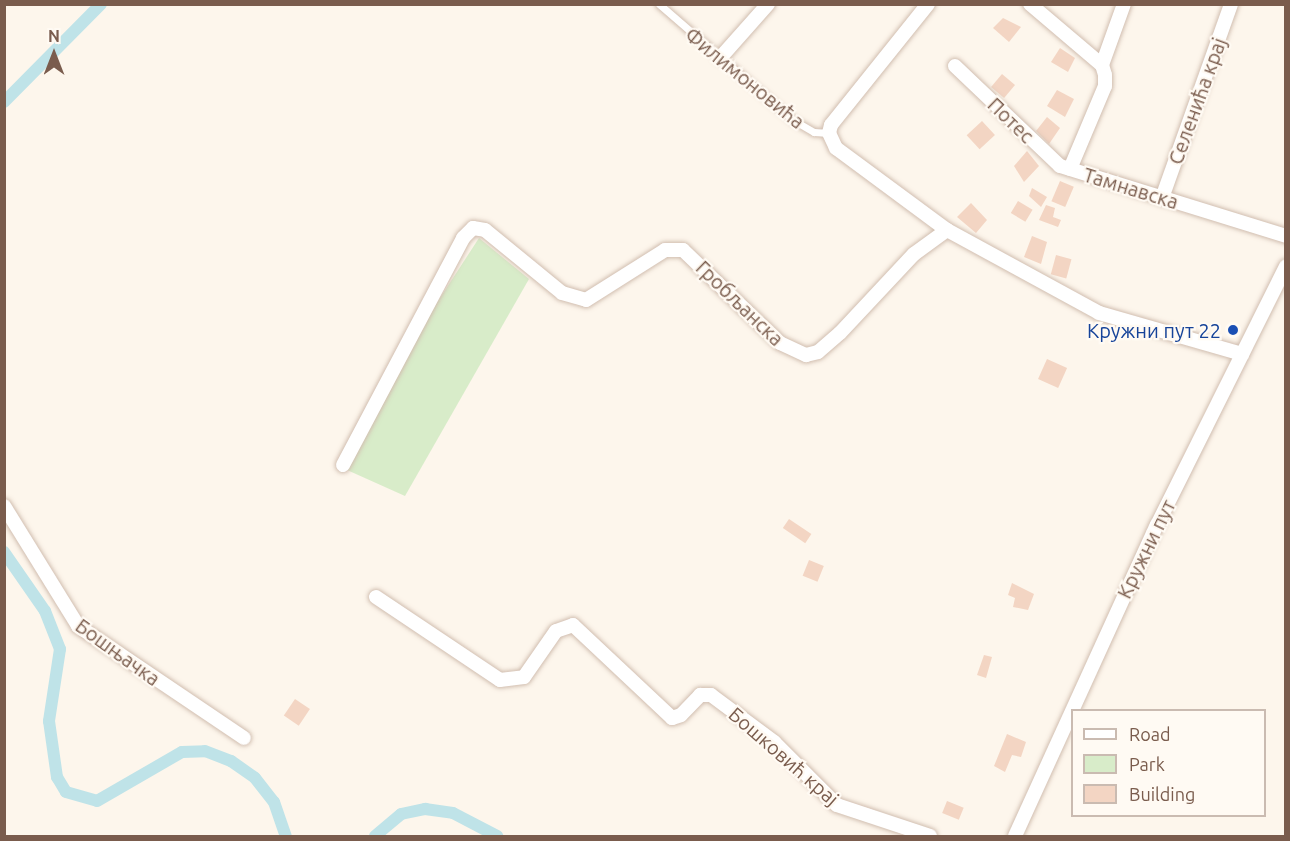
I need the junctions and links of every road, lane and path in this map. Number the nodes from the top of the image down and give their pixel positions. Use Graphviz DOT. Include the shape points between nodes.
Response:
graph roads {
  1 [pos="659,4"];
  2 [pos="768,4"];
  3 [pos="928,4"];
  4 [pos="1030,4"];
  5 [pos="1124,4"];
  6 [pos="1231,4"];
  7 [pos="721,57"];
  8 [pos="1102,65"];
  9 [pos="955,66"];
  10 [pos="829,133"];
  11 [pos="1070,169"];
  12 [pos="1162,198"];
  13 [pos="947,230"];
  14 [pos="1286,236"];
  15 [pos="1286,266"];
  16 [pos="1242,354"];
  17 [pos="343,465"];
  18 [pos="4,506"];
  19 [pos="376,597"];
  20 [pos="244,738"];
  21 [pos="930,837"];
  22 [pos="1015,837"];
  1 -- 7 [label="lane, Филимоновића"];
  2 -- 7 [label="street"];
  3 -- 10 [label="street"];
  4 -- 8 [label="street"];
  5 -- 8 [label="street, Тамнавска"];
  6 -- 12 [label="street, Селенића крај"];
  7 -- 10 [label="lane, Филимоновића" via="793,120 814,132"];
  8 -- 11 [label="street, Тамнавска" via="1105,86"];
  9 -- 11 [label="street, Потес" via="1051,159"];
  10 -- 13 [label="street, Филимоновића" via="836,148"];
  11 -- 12 [label="street, Тамнавска"];
  12 -- 14 [label="street, Тамнавска"];
  13 -- 16 [label="street" via="1099,313"];
  13 -- 17 [label="street, Гробљанска" via="914,254 840,333 818,352 806,355 780,343 682,250 664,250 586,300 562,293 484,230 473,228"];
  15 -- 16 [label="street, Кружни пут"];
  16 -- 22 [label="street, Кружни пут" via="1078,690"];
  18 -- 20 [label="street, Бошњачка" via="78,626"];
  19 -- 21 [label="street, Бошковић крај" via="501,680 524,677 556,631 573,625 672,718 681,716 700,695 711,695 774,742 831,802"];
}
